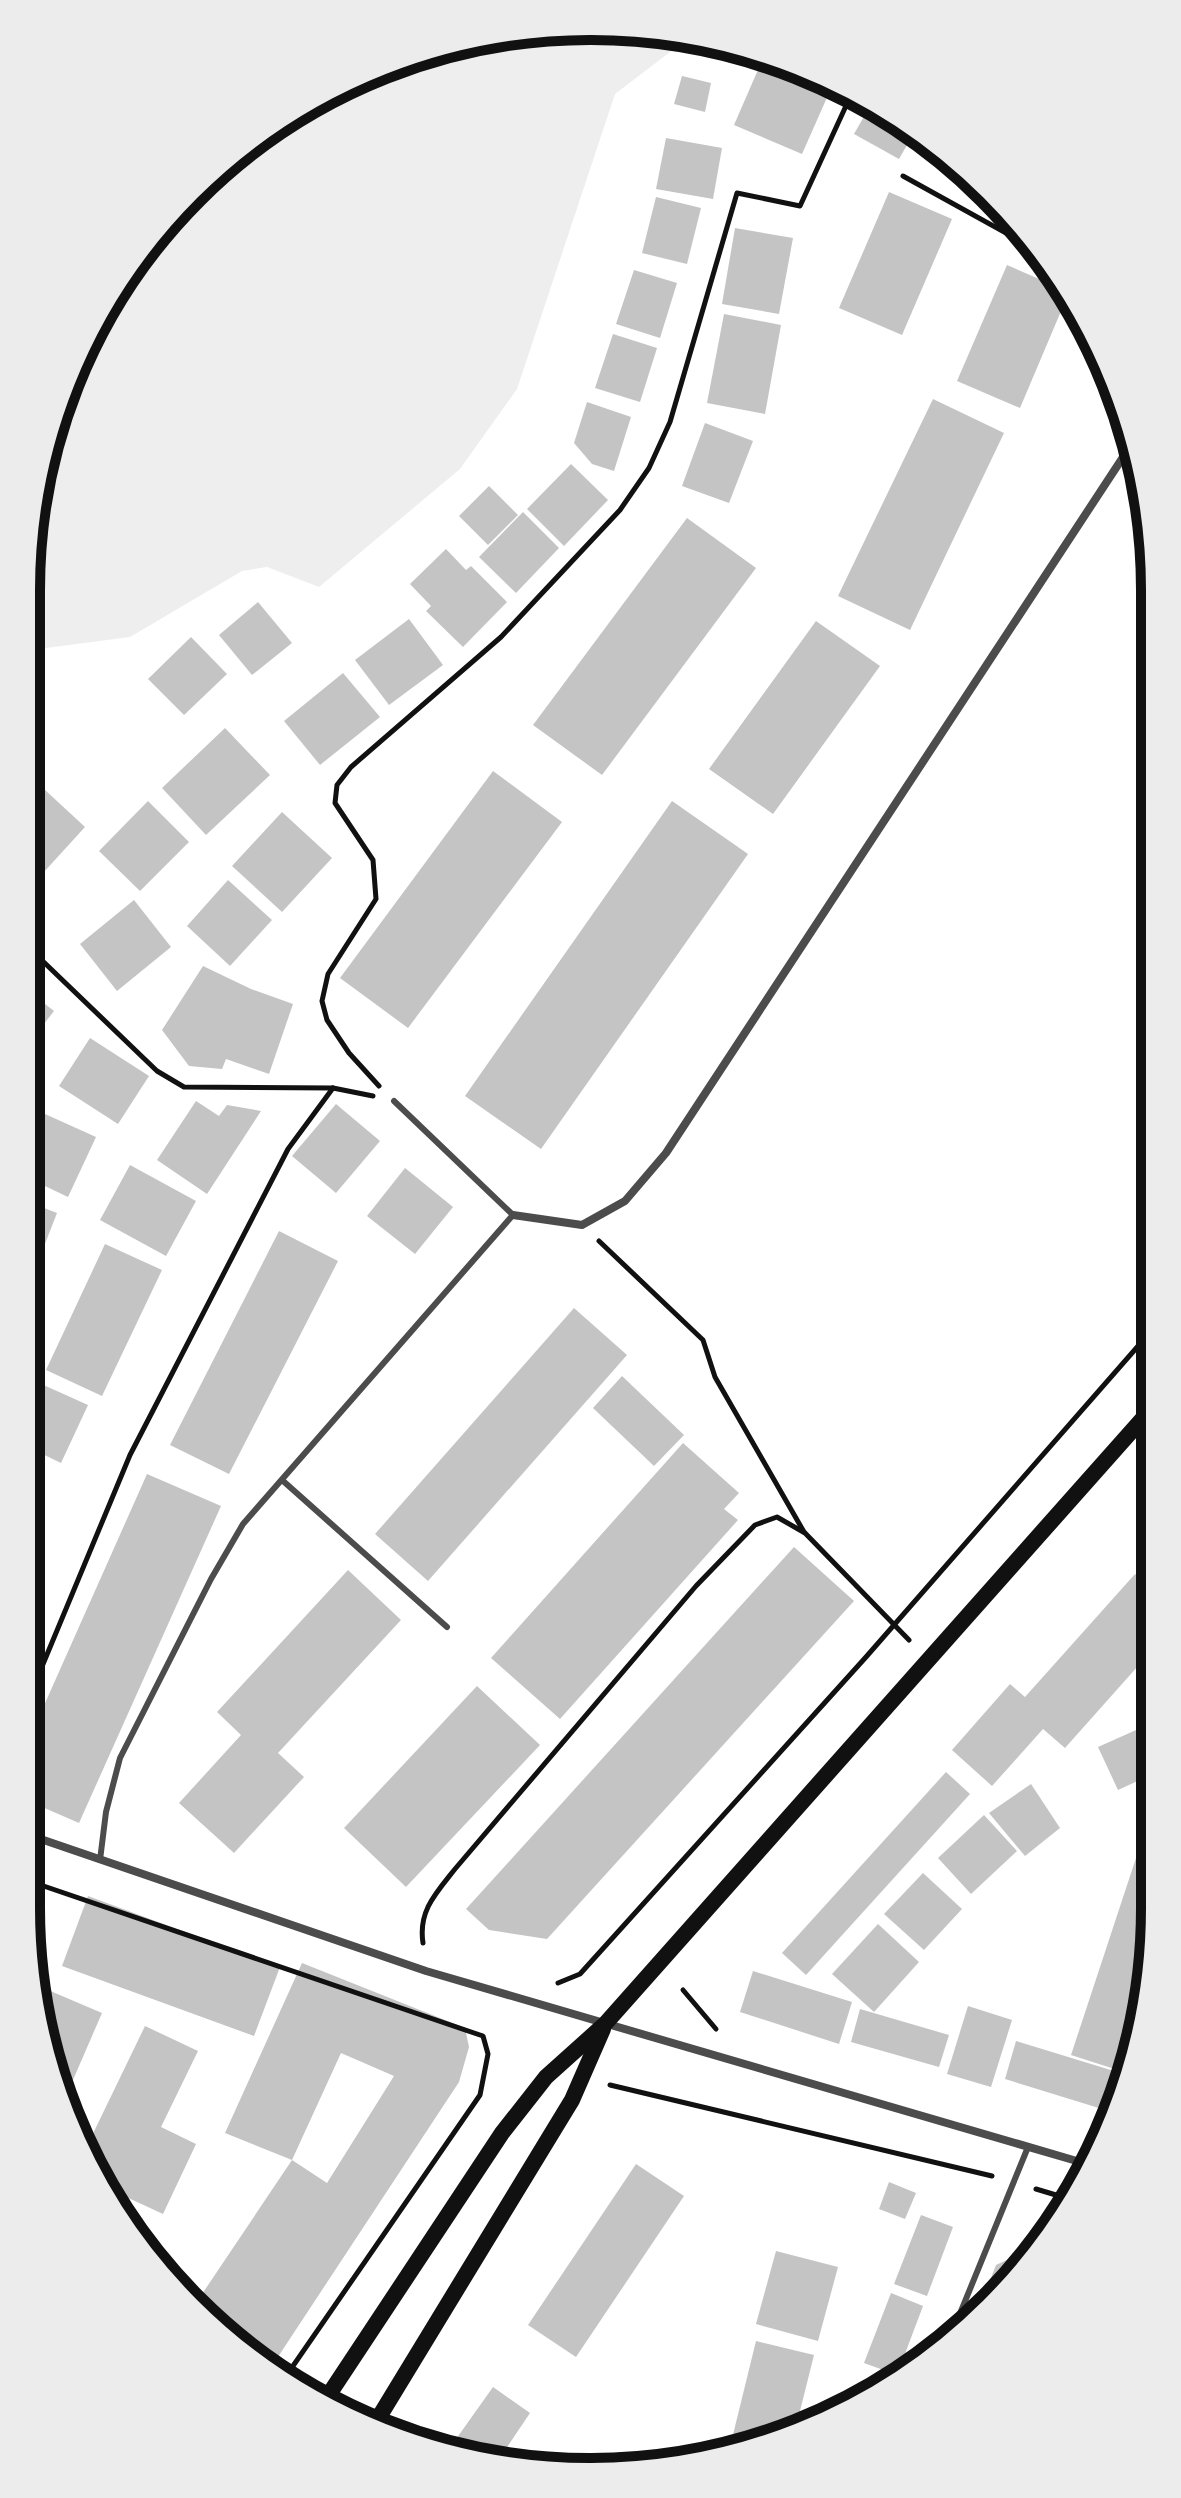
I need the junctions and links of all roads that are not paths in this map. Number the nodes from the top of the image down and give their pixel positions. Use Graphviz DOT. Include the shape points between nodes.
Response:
graph roads {
  1 [pos="1124,456"];
  2 [pos="394,1101"];
  3 [pos="513,1215"];
  4 [pos="1141,1421"];
  5 [pos="282,1480"];
  6 [pos="447,1627"];
  7 [pos="40,1839"];
  8 [pos="100,1860"];
  9 [pos="605,2024"];
  10 [pos="1028,2147"];
  11 [pos="1078,2162"];
  12 [pos="959,2315"];
  13 [pos="330,2392"];
  14 [pos="380,2416"];
  1 -- 3 [label="street" via="666,1153 625,1201 582,1225"];
  2 -- 3 [label="lane"];
  3 -- 5 [label="lane"];
  4 -- 9 [label="main road"];
  5 -- 6 [label="lane"];
  5 -- 8 [label="lane" via="243,1524 120,1758"];
  7 -- 8 [label="street"];
  8 -- 9 [label="street" via="426,1971"];
  9 -- 10 [label="street"];
  9 -- 13 [label="main road" via="546,2077 502,2133"];
  9 -- 14 [label="main road" via="572,2100"];
  10 -- 11 [label="street"];
  10 -- 12 [label="lane"];
}
